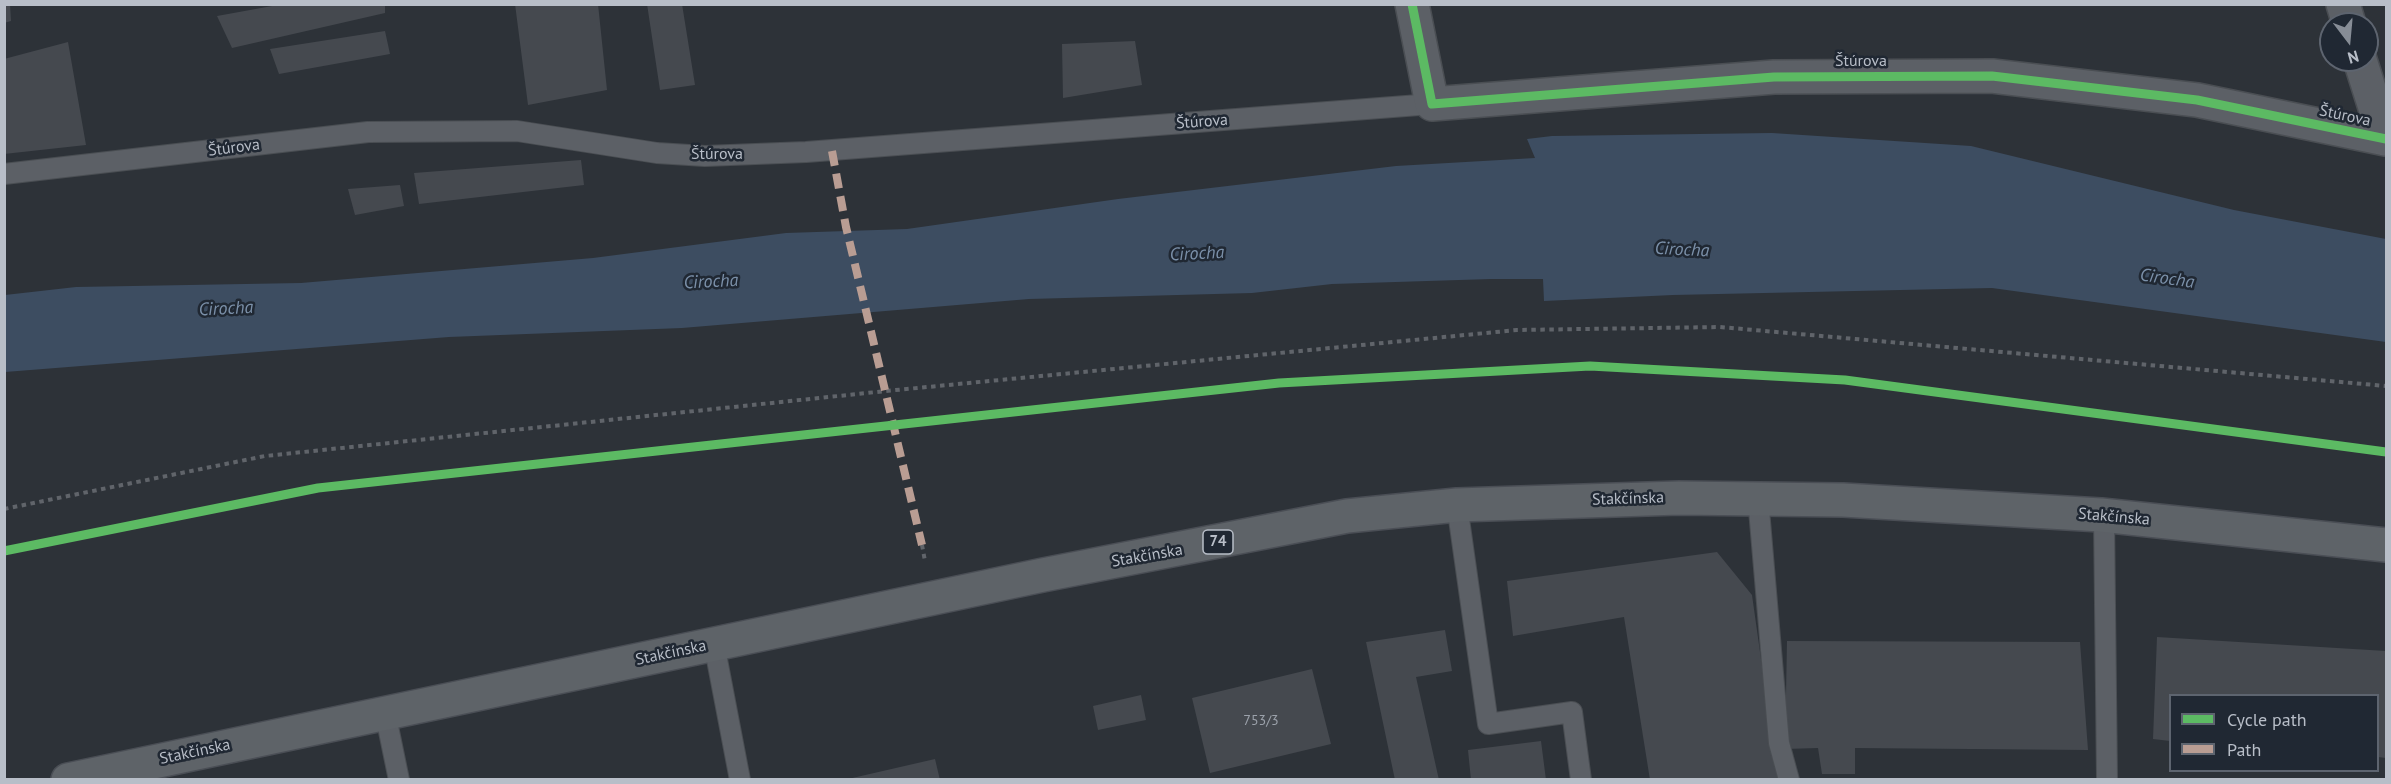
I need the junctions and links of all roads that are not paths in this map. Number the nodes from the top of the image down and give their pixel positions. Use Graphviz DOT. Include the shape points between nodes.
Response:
graph roads {
  1 [pos="1412,4"];
  2 [pos="2364,72"];
  3 [pos="1432,104"];
  4 [pos="2386,139"];
  5 [pos="4,174"];
  6 [pos="1758,498"];
  7 [pos="1457,505"];
  8 [pos="2104,516"];
  9 [pos="2386,545"];
  10 [pos="714,644"];
  11 [pos="385,712"];
  12 [pos="68,780"];
  13 [pos="399,780"];
  14 [pos="740,780"];
  15 [pos="1581,780"];
  16 [pos="1789,780"];
  17 [pos="2107,780"];
  1 -- 3 [label="street"];
  2 -- 4 [label="street"];
  3 -- 4 [label="street, Štúrova" via="1774,77 1992,76 2197,100"];
  3 -- 5 [label="lane, Štúrova" via="832,151 728,155 657,153 517,131 368,132"];
  6 -- 7 [label="main road, Stakčínska / 74"];
  6 -- 8 [label="main road, Stakčínska / 74"];
  6 -- 16 [label="lane" via="1779,743"];
  7 -- 10 [label="main road, Stakčínska / 74" via="1347,516"];
  7 -- 15 [label="lane" via="1488,724 1572,712"];
  8 -- 9 [label="main road, Stakčínska / 74"];
  8 -- 17 [label="lane"];
  10 -- 11 [label="main road, Stakčínska / 74"];
  10 -- 14 [label="lane"];
  11 -- 12 [label="main road, Stakčínska / 74"];
  11 -- 13 [label="lane"];
}
